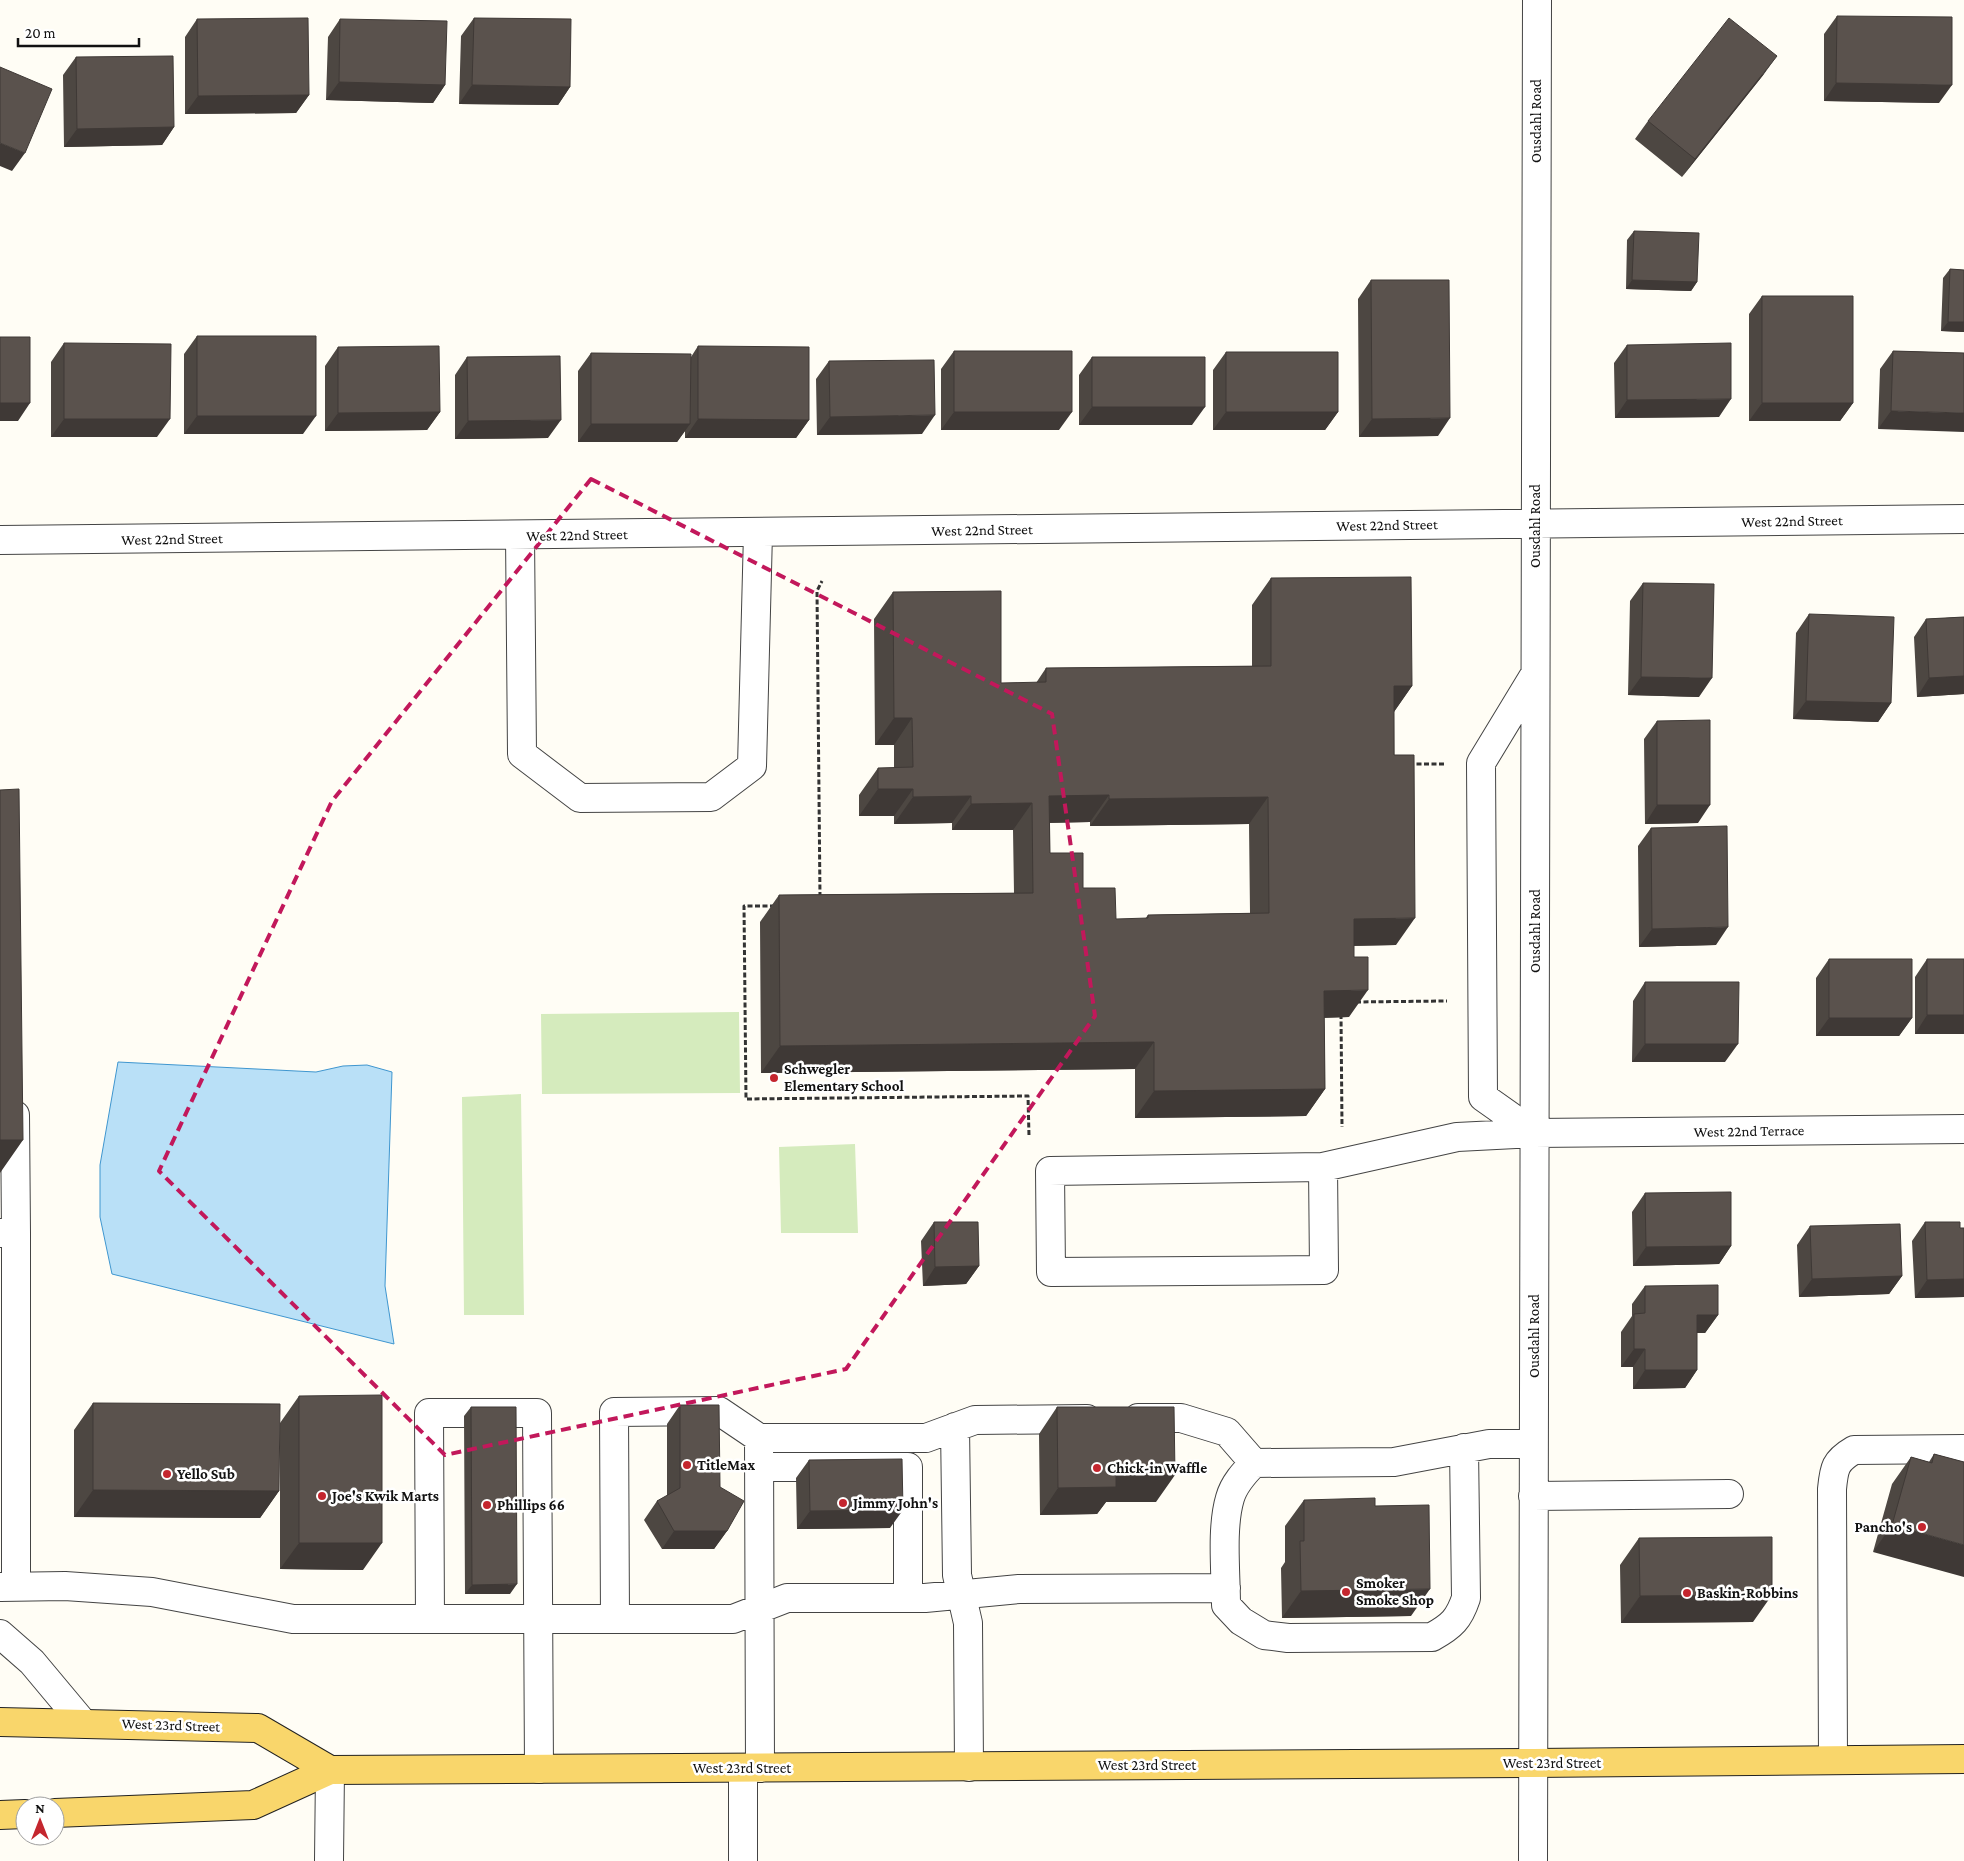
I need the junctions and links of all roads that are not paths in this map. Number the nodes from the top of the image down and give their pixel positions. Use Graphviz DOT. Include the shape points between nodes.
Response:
graph roads {
  1 [pos="1537,0"];
  2 [pos="1964,519"];
  3 [pos="1535,524"];
  4 [pos="758,532"];
  5 [pos="520,535"];
  6 [pos="0,540"];
  7 [pos="1535,674"];
  8 [pos="15,1086"];
  9 [pos="1964,1129"];
  10 [pos="1534,1133"];
  11 [pos="1323,1167"];
  12 [pos="8,1233"];
  13 [pos="955,1427"];
  14 [pos="759,1438"];
  15 [pos="1533,1444"];
  16 [pos="1464,1448"];
  17 [pos="1964,1449"];
  18 [pos="1854,1450"];
  19 [pos="1254,1463"];
  20 [pos="759,1467"];
  21 [pos="1927,1474"];
  22 [pos="1729,1494"];
  23 [pos="1533,1496"];
  24 [pos="8,1586"];
  25 [pos="1226,1588"];
  26 [pos="962,1595"];
  27 [pos="908,1598"];
  28 [pos="759,1608"];
  29 [pos="430,1619"];
  30 [pos="538,1619"];
  31 [pos="615,1619"];
  32 [pos="0,1634"];
  33 [pos="0,1722"];
  34 [pos="83,1723"];
  35 [pos="1964,1759"];
  36 [pos="1833,1760"];
  37 [pos="1533,1763"];
  38 [pos="969,1766"];
  39 [pos="752,1768"];
  40 [pos="539,1769"];
  41 [pos="330,1770"];
  42 [pos="65,1812"];
  43 [pos="15,1814"];
  44 [pos="0,1815"];
  45 [pos="329,1861"];
  46 [pos="744,1861"];
  47 [pos="1533,1861"];
  1 -- 3 [label="street, Ousdahl Road"];
  2 -- 3 [label="street, West 22nd Street"];
  3 -- 4 [label="street, West 22nd Street"];
  3 -- 7 [label="street, Ousdahl Road"];
  4 -- 5 [label="street, West 22nd Street"];
  4 -- 5 [label="street" via="752,766 711,798 580,798 522,754"];
  5 -- 6 [label="street, West 22nd Street"];
  7 -- 10 [label="street, Ousdahl Road"];
  7 -- 10 [label="street" via="1481,763 1483,1097"];
  8 -- 12 [label="street"];
  9 -- 10 [label="street, West 22nd Terrace"];
  10 -- 11 [label="street, West 22nd Terrace" via="1457,1137"];
  10 -- 15 [label="street, Ousdahl Road"];
  11 -- 11 [label="street, West 22nd Terrace" via="1050,1171 1051,1272 1324,1270"];
  12 -- 24 [label="street"];
  13 -- 14 [label="street" via="926,1438"];
  13 -- 19 [label="street" via="974,1420 1181,1418 1227,1432"];
  13 -- 26 [label="street" via="957,1575"];
  14 -- 20 [label="street"];
  14 -- 31 [label="street" via="719,1412 614,1412"];
  15 -- 16 [label="street" via="1489,1444"];
  15 -- 23 [label="street, Ousdahl Road"];
  16 -- 19 [label="street" via="1394,1462"];
  16 -- 25 [label="street" via="1466,1598 1461,1614 1446,1630 1432,1637 1288,1638 1264,1635 1241,1621 1226,1605"];
  17 -- 18 [label="street"];
  18 -- 21 [label="street"];
  18 -- 36 [label="street" via="1843,1457 1834,1469 1832,1489"];
  19 -- 25 [label="street" via="1240,1478 1230,1497 1226,1522"];
  20 -- 27 [label="street" via="908,1467"];
  20 -- 28 [label="street"];
  22 -- 23 [label="street"];
  23 -- 37 [label="street, Ousdahl Road"];
  24 -- 29 [label="street" via="152,1592 293,1619"];
  25 -- 26 [label="street" via="1019,1589"];
  26 -- 27 [label="street"];
  26 -- 38 [label="street" via="968,1623"];
  27 -- 28 [label="street" via="787,1598"];
  28 -- 31 [label="street" via="733,1619"];
  28 -- 39 [label="street"];
  29 -- 30 [label="street"];
  29 -- 30 [label="street" via="429,1414 536,1413"];
  30 -- 31 [label="street"];
  30 -- 40 [label="street"];
  32 -- 34 [label="street" via="32,1662"];
  33 -- 34 [label="main road, West 23rd Street"];
  34 -- 41 [label="main road, West 23rd Street" via="258,1728"];
  35 -- 36 [label="main road, West 23rd Street"];
  36 -- 37 [label="main road, West 23rd Street"];
  37 -- 38 [label="main road, West 23rd Street"];
  37 -- 47 [label="street, Ousdahl Road"];
  38 -- 39 [label="main road, West 23rd Street"];
  39 -- 40 [label="main road, West 23rd Street"];
  39 -- 46 [label="street"];
  40 -- 41 [label="main road, West 23rd Street"];
  41 -- 42 [label="main road, West 23rd Street" via="254,1805"];
  41 -- 45 [label="street"];
  43 -- 44 [label="main road"];
}
